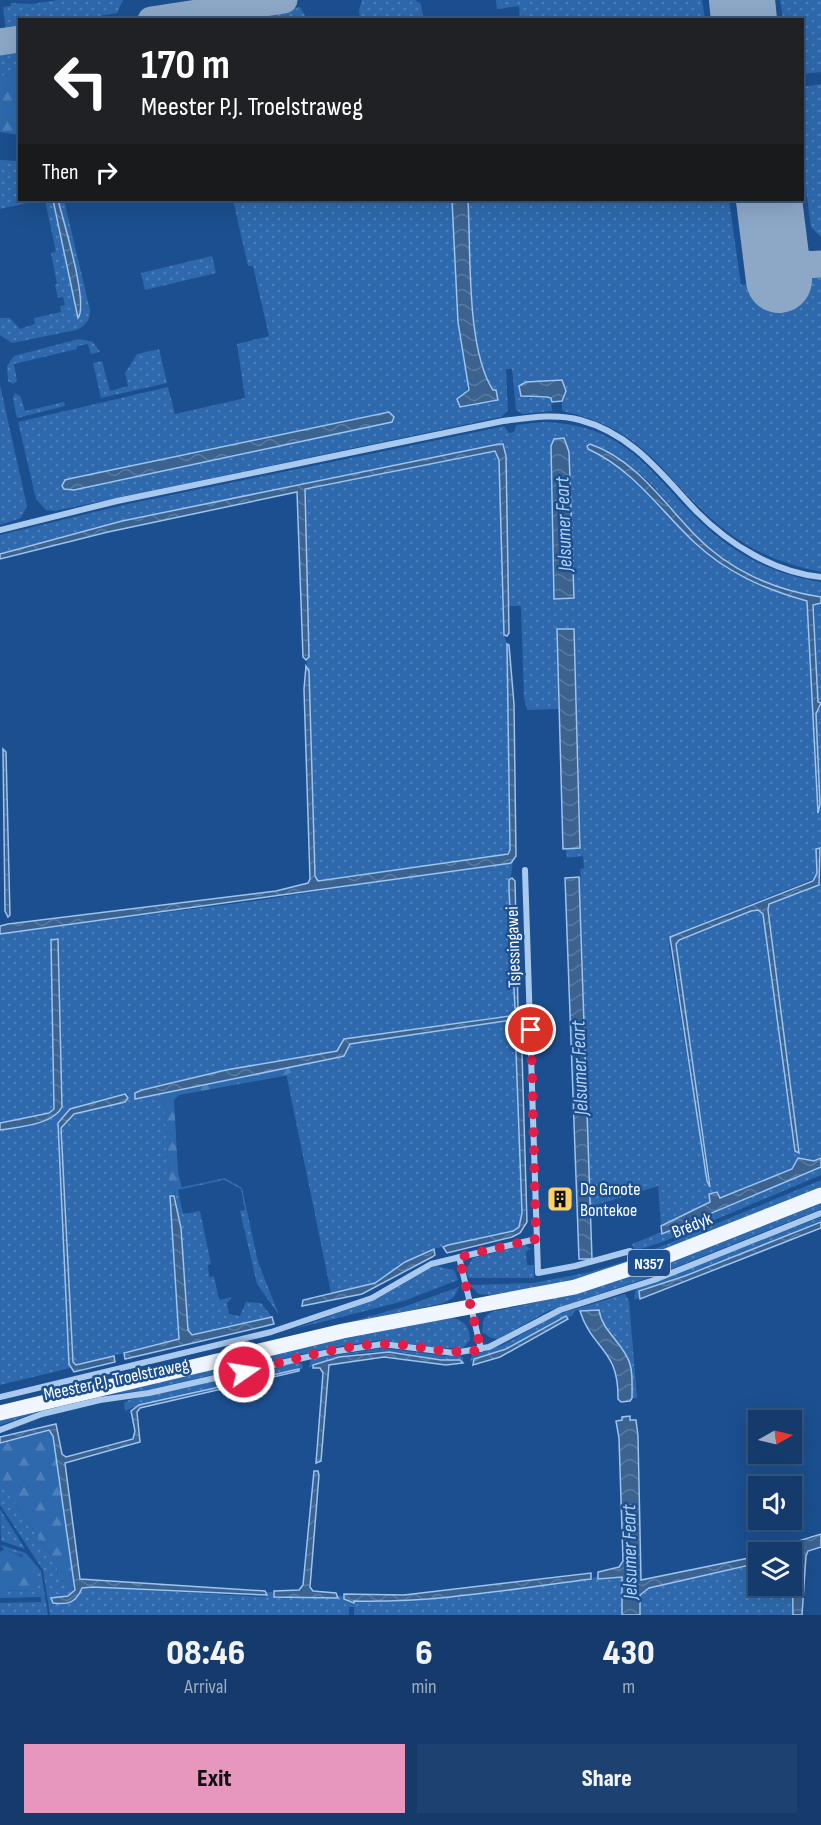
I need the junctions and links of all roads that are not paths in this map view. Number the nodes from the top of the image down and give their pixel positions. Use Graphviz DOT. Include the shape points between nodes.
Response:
graph roads {
  1 [pos="0,530"];
  2 [pos="821,577"];
  3 [pos="525,870"];
  4 [pos="821,1195"];
  5 [pos="821,1213"];
  6 [pos="536,1239"];
  7 [pos="630,1251"];
  8 [pos="459,1257"];
  9 [pos="470,1307"];
  10 [pos="481,1350"];
  11 [pos="0,1397"];
  12 [pos="0,1413"];
  13 [pos="0,1430"];
  1 -- 2 [label="street" via="117,501 503,422 557,417 595,424 624,440 654,464 716,530 745,550 781,568"];
  3 -- 6 [label="street, Tsjessingawei"];
  4 -- 9 [label="main road, Brédyk / N357" via="602,1279"];
  5 -- 10 [label="street, Brédyk" via="654,1280 560,1310"];
  6 -- 7 [label="street, Tsjessingawei" via="538,1273"];
  6 -- 8 [label="street"];
  8 -- 9 [label="street"];
  8 -- 11 [label="street, Meester P.J. Troelstraweg" via="422,1268 372,1298 284,1329"];
  9 -- 10 [label="street"];
  9 -- 12 [label="main road, Meester P.J. Troelstraweg / N357" via="343,1331"];
  10 -- 13 [label="street, Meester P.J. Troelstraweg" via="443,1353 383,1344 325,1353 149,1393 100,1400 42,1414"];
}
